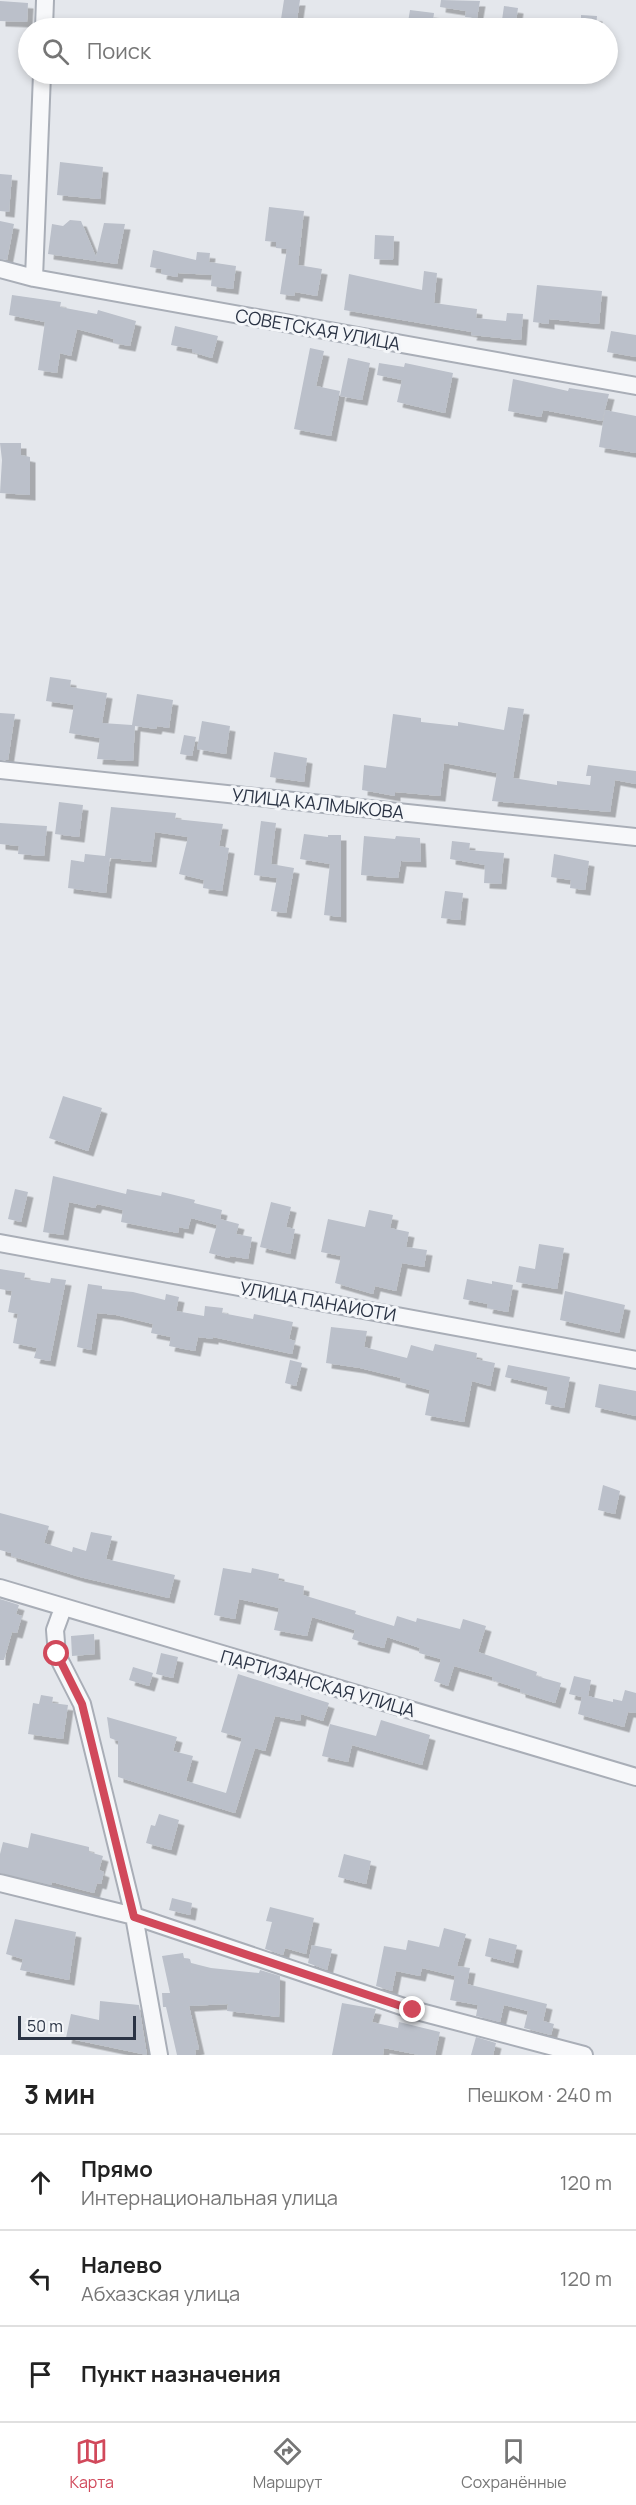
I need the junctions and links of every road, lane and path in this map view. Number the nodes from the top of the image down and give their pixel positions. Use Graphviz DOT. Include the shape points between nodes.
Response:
graph roads {
  1 [pos="45,0"];
  2 [pos="44,18"];
  3 [pos="42,84"];
  4 [pos="0,269"];
  5 [pos="34,278"];
  6 [pos="636,386"];
  7 [pos="0,770"];
  8 [pos="636,837"];
  9 [pos="0,1243"];
  10 [pos="636,1360"];
  11 [pos="0,1588"];
  12 [pos="63,1608"];
  13 [pos="636,1777"];
  14 [pos="0,1882"];
  15 [pos="134,1917"];
  16 [pos="159,2055"];
  17 [pos="584,2055"];
  1 -- 2 [label="street"];
  3 -- 5 [label="street"];
  4 -- 5 [label="street, СОВЕТСКАЯ УЛИЦА"];
  5 -- 6 [label="street, СОВЕТСКАЯ УЛИЦА"];
  7 -- 8 [label="street, УЛИЦА КАЛМЫКОВА"];
  9 -- 10 [label="street, УЛИЦА ПАНАИОТИ"];
  11 -- 12 [label="street, ПАРТИЗАНСКАЯ УЛИЦА"];
  12 -- 13 [label="street, ПАРТИЗАНСКАЯ УЛИЦА"];
  12 -- 15 [label="street" via="55,1630 57,1654 82,1704"];
  14 -- 15 [label="street"];
  15 -- 16 [label="street"];
  15 -- 17 [label="street" via="413,2010"];
}
